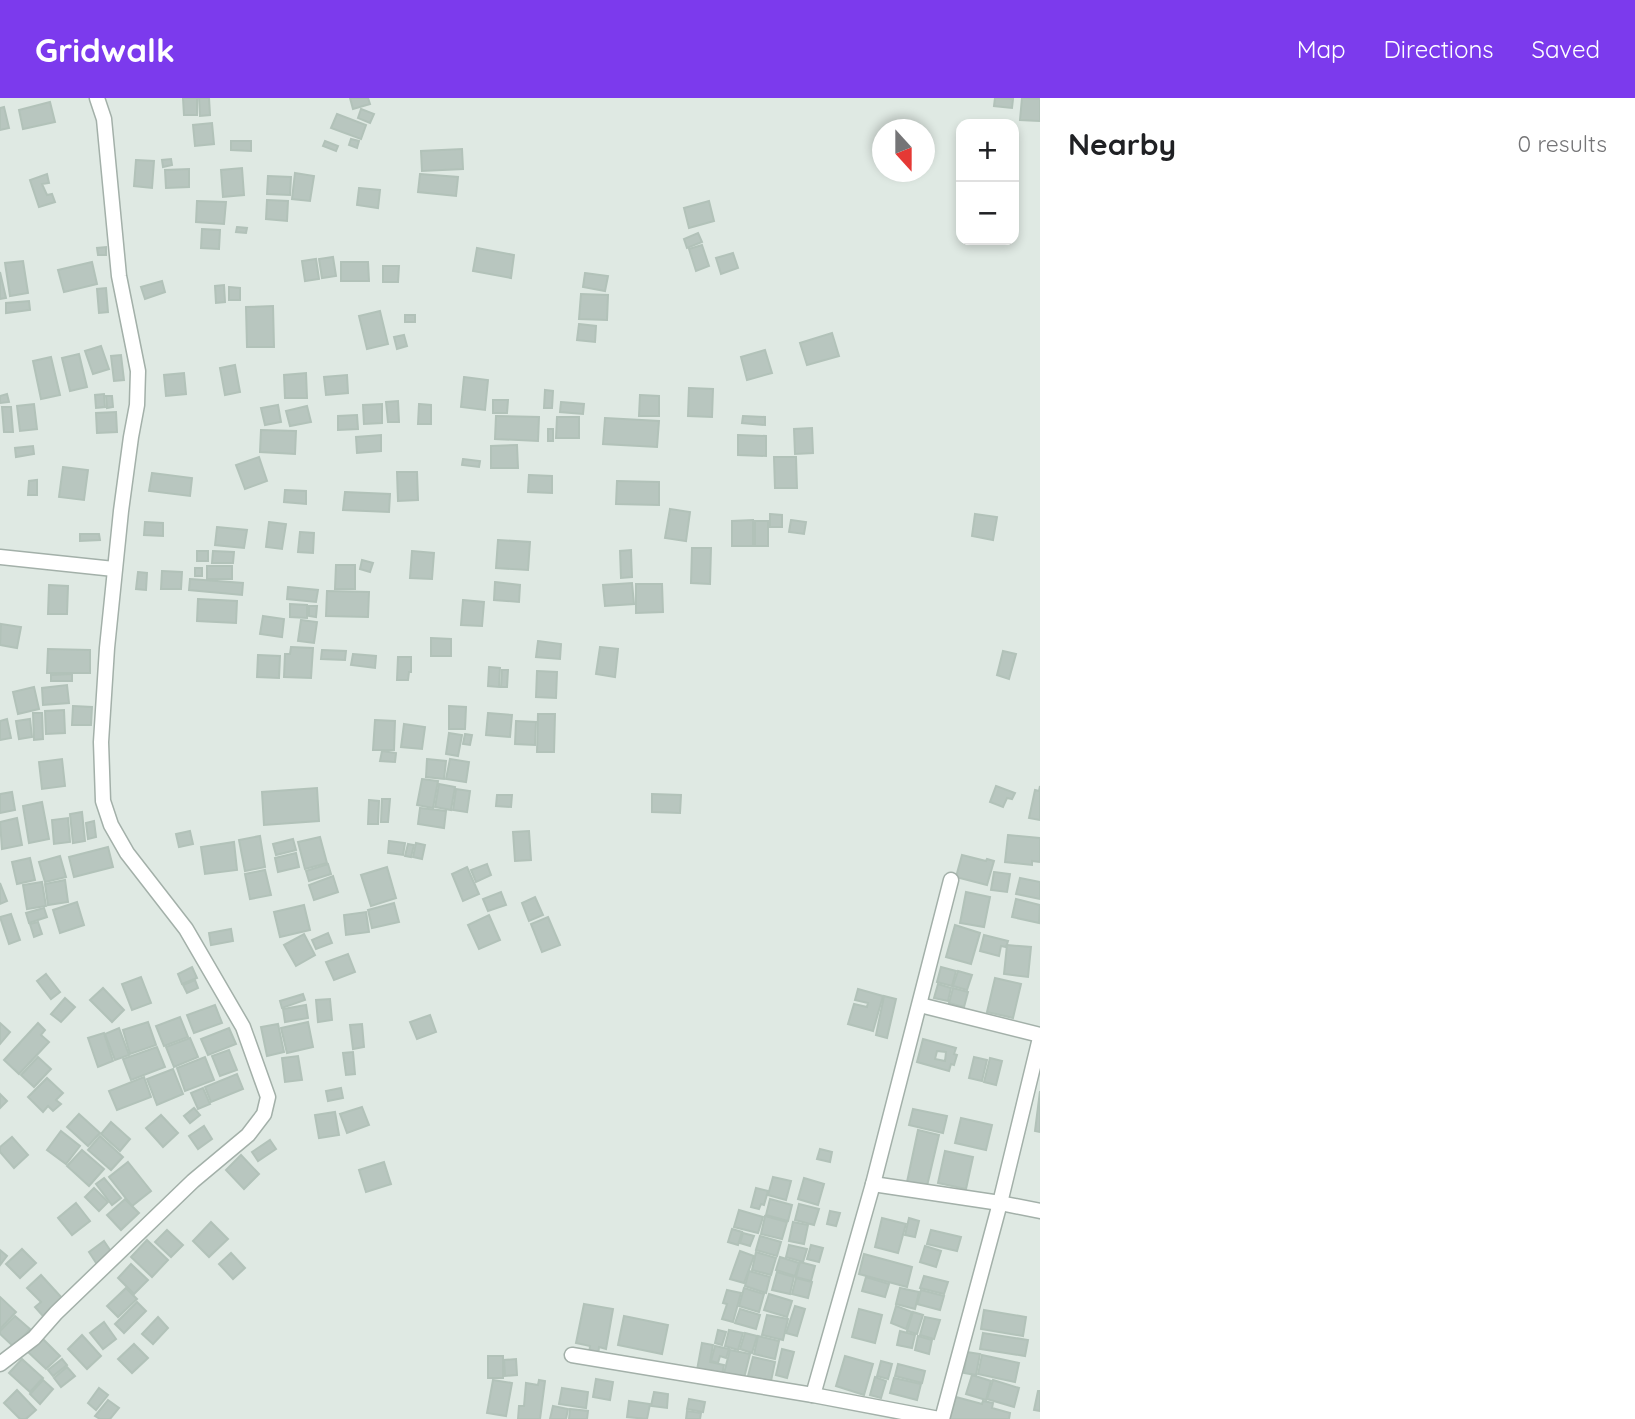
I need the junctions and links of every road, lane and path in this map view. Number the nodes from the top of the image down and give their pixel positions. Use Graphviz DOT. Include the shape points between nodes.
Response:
graph roads {
  1 [pos="97,98"];
  2 [pos="0,557"];
  3 [pos="114,569"];
  4 [pos="951,880"];
  5 [pos="920,1005"];
  6 [pos="1040,1036"];
  7 [pos="873,1184"];
  8 [pos="1000,1203"];
  9 [pos="1040,1211"];
  10 [pos="572,1355"];
  11 [pos="0,1364"];
  12 [pos="813,1395"];
  13 [pos="941,1419"];
  1 -- 3 [label="street" via="104,119 119,276 138,371 138,405"];
  2 -- 3 [label="street"];
  3 -- 11 [label="street" via="101,742 103,801 127,853 186,929 243,1027 268,1097 264,1114 248,1135 193,1181 34,1338"];
  4 -- 5 [label="street"];
  5 -- 6 [label="street"];
  5 -- 7 [label="street"];
  6 -- 8 [label="street"];
  7 -- 8 [label="street"];
  7 -- 12 [label="street"];
  8 -- 9 [label="street"];
  8 -- 13 [label="street"];
  10 -- 12 [label="street"];
  12 -- 13 [label="street"];
}
